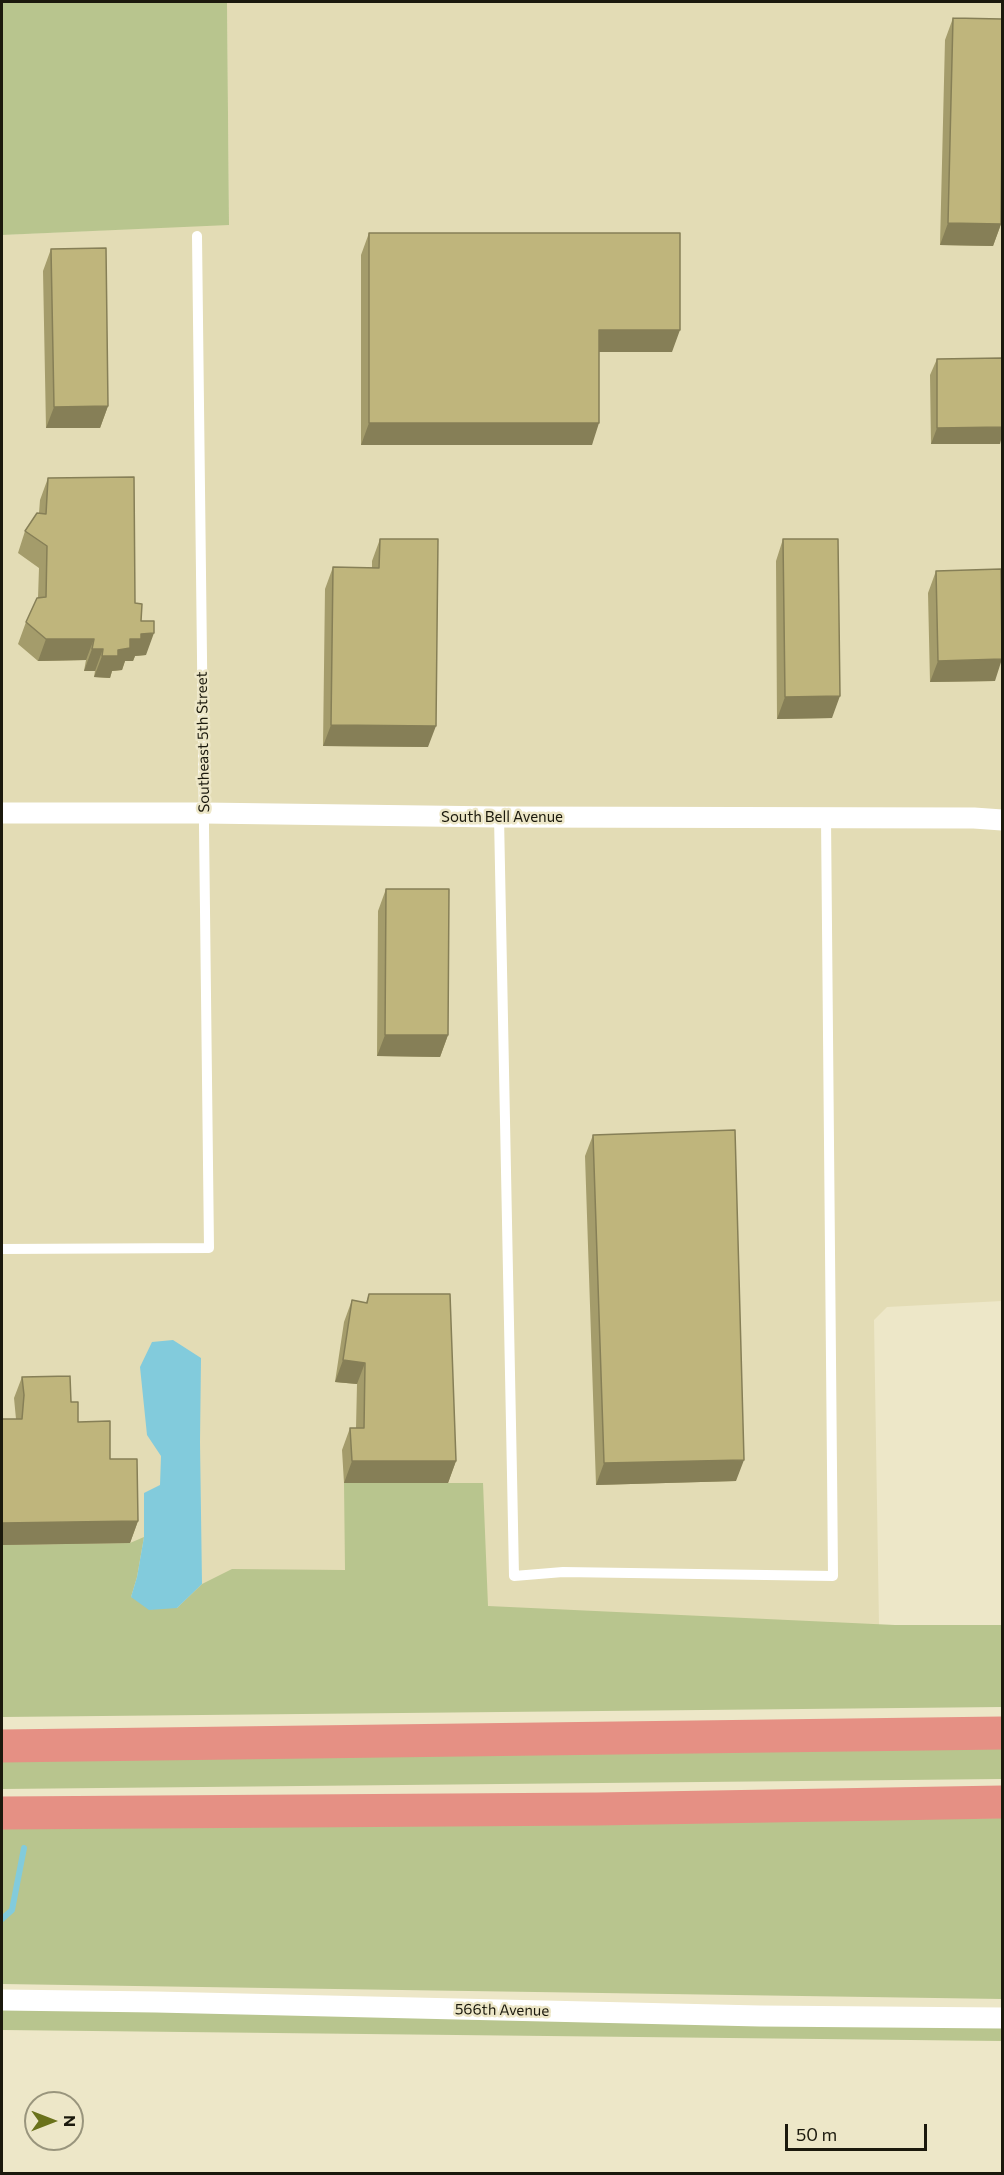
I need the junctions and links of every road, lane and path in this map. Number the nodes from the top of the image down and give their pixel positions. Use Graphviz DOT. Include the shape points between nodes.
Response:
graph roads {
  1 [pos="197,236"];
  2 [pos="2,813"];
  3 [pos="204,813"];
  4 [pos="499,817"];
  5 [pos="826,818"];
  6 [pos="1002,820"];
  7 [pos="2,1249"];
  8 [pos="1002,1732"];
  9 [pos="2,1746"];
  10 [pos="1002,1802"];
  11 [pos="2,1813"];
  12 [pos="2,2000"];
  13 [pos="1002,2018"];
  1 -- 3 [label="lane, Southeast 5th Street"];
  2 -- 3 [label="street, South Bell Avenue"];
  3 -- 4 [label="street, South Bell Avenue"];
  3 -- 7 [label="lane, Southeast 5th Street" via="209,1248"];
  4 -- 5 [label="street, South Bell Avenue"];
  4 -- 5 [label="lane" via="514,1575 563,1572 833,1576"];
  5 -- 6 [label="street, South Bell Avenue"];
  8 -- 9 [label="highway"];
  10 -- 11 [label="highway"];
  12 -- 13 [label="street, 566th Avenue"];
}
